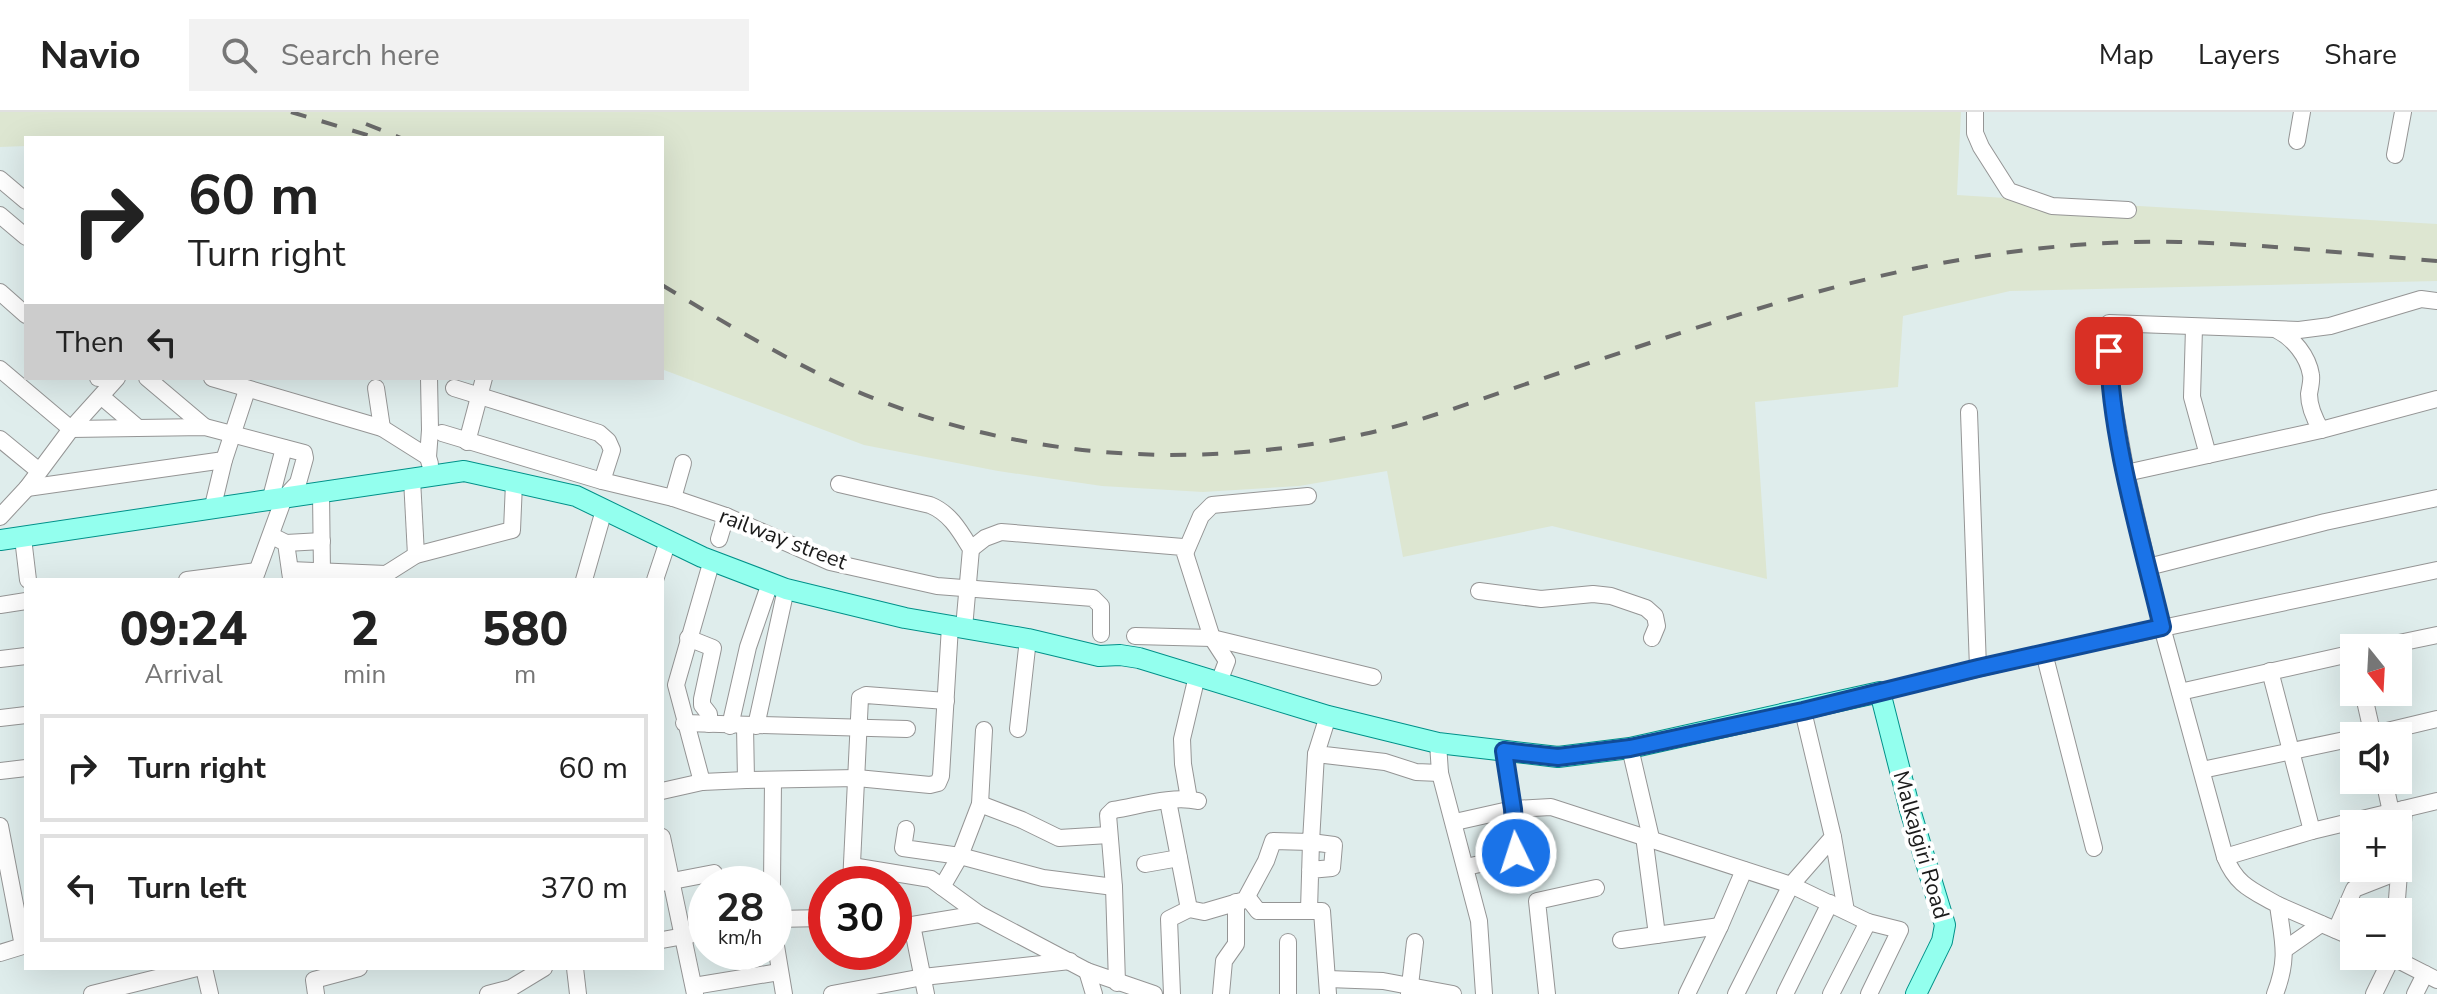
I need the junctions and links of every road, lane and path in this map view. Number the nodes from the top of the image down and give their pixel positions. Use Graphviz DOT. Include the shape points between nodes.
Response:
graph roads {
  1 [pos="1975,112"];
  2 [pos="2302,112"];
  3 [pos="2403,112"];
  4 [pos="2297,141"];
  5 [pos="2395,155"];
  6 [pos="0,179"];
  7 [pos="24,199"];
  8 [pos="2128,210"];
  9 [pos="0,215"];
  10 [pos="24,235"];
  11 [pos="0,292"];
  12 [pos="2437,301"];
  13 [pos="24,313"];
  14 [pos="2272,327"];
  15 [pos="2194,328"];
  16 [pos="0,369"];
  17 [pos="115,380"];
  18 [pos="149,380"];
  19 [pos="221,380"];
  20 [pos="429,380"];
  21 [pos="483,380"];
  22 [pos="252,387"];
  23 [pos="376,388"];
  24 [pos="454,388"];
  25 [pos="479,396"];
  26 [pos="102,397"];
  27 [pos="2437,399"];
  28 [pos="1969,412"];
  29 [pos="136,426"];
  30 [pos="205,427"];
  31 [pos="382,428"];
  32 [pos="71,429"];
  33 [pos="2321,430"];
  34 [pos="442,433"];
  35 [pos="233,435"];
  36 [pos="0,439"];
  37 [pos="467,442"];
  38 [pos="284,448"];
  39 [pos="2208,455"];
  40 [pos="224,460"];
  41 [pos="683,463"];
  42 [pos="431,466"];
  43 [pos="39,471"];
  44 [pos="2126,473"];
  45 [pos="412,479"];
  46 [pos="602,481"];
  47 [pos="514,483"];
  48 [pos="839,484"];
  49 [pos="27,488"];
  50 [pos="321,493"];
  51 [pos="1308,496"];
  52 [pos="673,498"];
  53 [pos="2437,498"];
  54 [pos="277,499"];
  55 [pos="6,500"];
  56 [pos="212,510"];
  57 [pos="604,510"];
  58 [pos="726,516"];
  59 [pos="0,517"];
  60 [pos="23,538"];
  61 [pos="279,539"];
  62 [pos="719,539"];
  63 [pos="0,540"];
  64 [pos="322,541"];
  65 [pos="668,541"];
  66 [pos="971,549"];
  67 [pos="1186,551"];
  68 [pos="416,555"];
  69 [pos="712,560"];
  70 [pos="2148,567"];
  71 [pos="2437,570"];
  72 [pos="322,572"];
  73 [pos="256,575"];
  74 [pos="290,575"];
  75 [pos="387,577"];
  76 [pos="28,578"];
  77 [pos="215,578"];
  78 [pos="585,578"];
  79 [pos="656,578"];
  80 [pos="778,586"];
  81 [pos="969,589"];
  82 [pos="1479,591"];
  83 [pos="24,601"];
  84 [pos="0,605"];
  85 [pos="957,627"];
  86 [pos="2162,627"];
  87 [pos="1101,634"];
  88 [pos="2437,635"];
  89 [pos="1135,636"];
  90 [pos="688,638"];
  91 [pos="1212,638"];
  92 [pos="1652,638"];
  93 [pos="1028,639"];
  94 [pos="2412,640"];
  95 [pos="1253,648"];
  96 [pos="2044,653"];
  97 [pos="24,656"];
  98 [pos="2340,656"];
  99 [pos="0,659"];
  100 [pos="1227,661"];
  101 [pos="1978,668"];
  102 [pos="2270,671"];
  103 [pos="1197,676"];
  104 [pos="1373,677"];
  105 [pos="1219,682"];
  106 [pos="1880,692"];
  107 [pos="2180,692"];
  108 [pos="946,701"];
  109 [pos="1803,711"];
  110 [pos="24,715"];
  111 [pos="1328,716"];
  112 [pos="0,718"];
  113 [pos="2437,719"];
  114 [pos="684,723"];
  115 [pos="709,724"];
  116 [pos="2412,725"];
  117 [pos="744,726"];
  118 [pos="860,728"];
  119 [pos="907,729"];
  120 [pos="1018,729"];
  121 [pos="984,730"];
  122 [pos="2340,741"];
  123 [pos="1438,743"];
  124 [pos="1630,748"];
  125 [pos="1504,751"];
  126 [pos="2291,751"];
  127 [pos="1316,754"];
  128 [pos="24,768"];
  129 [pos="2202,770"];
  130 [pos="0,771"];
  131 [pos="1440,773"];
  132 [pos="857,778"];
  133 [pos="746,780"];
  134 [pos="773,781"];
  135 [pos="702,782"];
  136 [pos="664,791"];
  137 [pos="2391,794"];
  138 [pos="1168,801"];
  139 [pos="2437,801"];
  140 [pos="980,804"];
  141 [pos="1513,809"];
  142 [pos="2398,810"];
  143 [pos="1455,822"];
  144 [pos="2340,824"];
  145 [pos="0,826"];
  146 [pos="906,829"];
  147 [pos="2312,831"];
  148 [pos="1109,835"];
  149 [pos="1648,837"];
  150 [pos="1833,837"];
  151 [pos="1311,842"];
  152 [pos="2094,848"];
  153 [pos="664,852"];
  154 [pos="960,856"];
  155 [pos="2225,857"];
  156 [pos="1179,858"];
  157 [pos="1145,864"];
  158 [pos="772,866"];
  159 [pos="852,866"];
  160 [pos="1466,867"];
  161 [pos="1310,870"];
  162 [pos="1744,870"];
  163 [pos="912,876"];
  164 [pos="688,878"];
  165 [pos="668,881"];
  166 [pos="2372,882"];
  167 [pos="1791,885"];
  168 [pos="942,887"];
  169 [pos="1114,887"];
  170 [pos="1596,888"];
  171 [pos="1242,900"];
  172 [pos="1830,903"];
  173 [pos="2278,905"];
  174 [pos="1189,909"];
  175 [pos="1309,910"];
  176 [pos="1846,911"];
  177 [pos="979,914"];
  178 [pos="1868,922"];
  179 [pos="912,925"];
  180 [pos="1720,926"];
  181 [pos="2328,927"];
  182 [pos="2340,932"];
  183 [pos="688,935"];
  184 [pos="1657,935"];
  185 [pos="684,936"];
  186 [pos="664,940"];
  187 [pos="1621,940"];
  188 [pos="1288,942"];
  189 [pos="1415,942"];
  190 [pos="24,946"];
  191 [pos="2284,950"];
  192 [pos="0,953"];
  193 [pos="1070,961"];
  194 [pos="2412,968"];
  195 [pos="189,970"];
  196 [pos="204,970"];
  197 [pos="352,970"];
  198 [pos="541,970"];
  199 [pos="575,970"];
  200 [pos="2385,970"];
  201 [pos="1087,971"];
  202 [pos="779,972"];
  203 [pos="923,977"];
  204 [pos="2431,977"];
  205 [pos="1117,983"];
  206 [pos="1328,986"];
  207 [pos="694,990"];
  208 [pos="1410,990"];
  209 [pos="92,994"];
  210 [pos="210,994"];
  211 [pos="316,994"];
  212 [pos="488,994"];
  213 [pos="578,994"];
  214 [pos="784,994"];
  215 [pos="832,994"];
  216 [pos="926,994"];
  217 [pos="1094,994"];
  218 [pos="1154,994"];
  219 [pos="1172,994"];
  220 [pos="1221,994"];
  221 [pos="1288,994"];
  222 [pos="1453,994"];
  223 [pos="1484,994"];
  224 [pos="1547,994"];
  225 [pos="1687,994"];
  226 [pos="1736,994"];
  227 [pos="1785,994"];
  228 [pos="1831,994"];
  229 [pos="1869,994"];
  230 [pos="1916,994"];
  231 [pos="2275,994"];
  232 [pos="2374,994"];
  233 [pos="2415,994"];
  1 -- 8 [label="street" via="1981,147 2009,191 2052,206"];
  2 -- 4 [label="street"];
  3 -- 5 [label="street"];
  6 -- 7 [label="street"];
  9 -- 10 [label="street"];
  11 -- 13 [label="street"];
  12 -- 14 [label="street" via="2421,299 2330,326"];
  14 -- 15 [label="street"];
  14 -- 33 [label="street" via="2291,337 2312,375 2309,398"];
  15 -- 39 [label="street" via="2192,397"];
  15 -- 44 [label="street" via="2109,323 2109,378"];
  16 -- 32 [label="street"];
  17 -- 26 [label="street"];
  18 -- 30 [label="street"];
  19 -- 22 [label="street"];
  20 -- 42 [label="street"];
  21 -- 25 [label="street"];
  22 -- 31 [label="street"];
  22 -- 35 [label="street"];
  23 -- 31 [label="street"];
  24 -- 25 [label="street"];
  25 -- 37 [label="street"];
  25 -- 46 [label="street" via="604,436 612,450"];
  26 -- 29 [label="street"];
  26 -- 32 [label="street"];
  27 -- 33 [label="street"];
  28 -- 101 [label="street"];
  29 -- 30 [label="street"];
  29 -- 32 [label="street"];
  30 -- 35 [label="street"];
  31 -- 42 [label="street"];
  32 -- 43 [label="street"];
  33 -- 39 [label="street"];
  34 -- 37 [label="street, railway street"];
  35 -- 38 [label="street"];
  35 -- 40 [label="street"];
  36 -- 43 [label="street"];
  37 -- 46 [label="street, railway street"];
  38 -- 54 [label="street"];
  38 -- 54 [label="street" via="305,456 296,486"];
  39 -- 44 [label="street"];
  40 -- 49 [label="street"];
  40 -- 56 [label="street"];
  41 -- 52 [label="street"];
  42 -- 45 [label="main road"];
  42 -- 47 [label="main road"];
  43 -- 49 [label="street"];
  44 -- 70 [label="street"];
  45 -- 50 [label="main road"];
  45 -- 68 [label="street"];
  46 -- 52 [label="street, railway street"];
  47 -- 57 [label="main road" via="576,496"];
  47 -- 68 [label="street" via="512,530"];
  48 -- 66 [label="street" via="939,509"];
  49 -- 55 [label="street"];
  50 -- 54 [label="main road"];
  50 -- 64 [label="street"];
  51 -- 67 [label="street" via="1212,505 1201,516"];
  52 -- 58 [label="street, railway street"];
  53 -- 70 [label="street"];
  54 -- 56 [label="main road"];
  54 -- 61 [label="street"];
  55 -- 59 [label="street"];
  56 -- 60 [label="main road"];
  57 -- 65 [label="main road"];
  57 -- 78 [label="street"];
  58 -- 62 [label="street"];
  58 -- 81 [label="street, railway street" via="830,562"];
  60 -- 63 [label="main road"];
  60 -- 76 [label="street"];
  61 -- 64 [label="street"];
  61 -- 73 [label="street"];
  61 -- 74 [label="street"];
  64 -- 72 [label="street"];
  65 -- 69 [label="main road"];
  65 -- 79 [label="street"];
  66 -- 67 [label="street" via="1001,532 1177,545"];
  66 -- 81 [label="street"];
  67 -- 91 [label="street"];
  68 -- 75 [label="street"];
  69 -- 80 [label="main road"];
  69 -- 90 [label="street"];
  70 -- 86 [label="street"];
  71 -- 86 [label="street"];
  72 -- 74 [label="street"];
  72 -- 75 [label="street"];
  73 -- 77 [label="street"];
  80 -- 85 [label="main road"];
  80 -- 117 [label="street"];
  80 -- 117 [label="street" via="748,647"];
  81 -- 85 [label="street"];
  81 -- 87 [label="street, railway street" via="1093,598 1101,606"];
  82 -- 92 [label="street" via="1541,599 1611,596 1655,616"];
  83 -- 84 [label="street"];
  85 -- 93 [label="main road"];
  85 -- 108 [label="street"];
  86 -- 96 [label="street"];
  86 -- 107 [label="street"];
  88 -- 94 [label="street"];
  89 -- 91 [label="street"];
  90 -- 114 [label="street" via="676,685"];
  90 -- 115 [label="street" via="713,648 701,702"];
  91 -- 95 [label="street"];
  91 -- 100 [label="street"];
  93 -- 103 [label="main road" via="1099,656 1139,658"];
  93 -- 120 [label="street"];
  95 -- 100 [label="street"];
  95 -- 104 [label="street"];
  96 -- 101 [label="street"];
  96 -- 152 [label="street"];
  97 -- 99 [label="street"];
  98 -- 102 [label="street"];
  100 -- 105 [label="street"];
  101 -- 106 [label="street"];
  102 -- 107 [label="street"];
  102 -- 126 [label="street"];
  103 -- 105 [label="main road"];
  103 -- 138 [label="street" via="1182,739 1194,800"];
  105 -- 111 [label="main road"];
  106 -- 109 [label="main road"];
  106 -- 230 [label="main road, Malkajgiri Road" via="1945,925"];
  107 -- 129 [label="street"];
  108 -- 118 [label="street" via="864,695"];
  108 -- 132 [label="street" via="938,783"];
  109 -- 124 [label="main road"];
  109 -- 150 [label="street"];
  110 -- 112 [label="street"];
  111 -- 123 [label="main road"];
  111 -- 127 [label="street"];
  113 -- 116 [label="street"];
  114 -- 115 [label="street"];
  114 -- 135 [label="street"];
  115 -- 117 [label="street"];
  117 -- 118 [label="street"];
  117 -- 133 [label="street"];
  118 -- 119 [label="street"];
  118 -- 132 [label="street"];
  121 -- 140 [label="street"];
  122 -- 126 [label="street"];
  123 -- 125 [label="main road"];
  123 -- 131 [label="street"];
  124 -- 125 [label="main road" via="1558,757"];
  124 -- 149 [label="street"];
  125 -- 141 [label="street"];
  126 -- 129 [label="street"];
  126 -- 147 [label="street"];
  127 -- 131 [label="street"];
  127 -- 151 [label="street"];
  128 -- 130 [label="street"];
  129 -- 155 [label="street"];
  131 -- 143 [label="street"];
  132 -- 134 [label="street"];
  132 -- 159 [label="street"];
  133 -- 134 [label="street"];
  133 -- 135 [label="street"];
  134 -- 158 [label="street"];
  135 -- 136 [label="street"];
  137 -- 142 [label="street"];
  138 -- 148 [label="street" via="1113,810 1108,815"];
  138 -- 156 [label="street"];
  139 -- 142 [label="street"];
  140 -- 148 [label="street" via="1059,838"];
  140 -- 154 [label="street"];
  141 -- 143 [label="street"];
  141 -- 149 [label="street" via="1551,807"];
  141 -- 160 [label="street" via="1516,856"];
  143 -- 160 [label="street"];
  144 -- 147 [label="street"];
  145 -- 190 [label="street"];
  146 -- 154 [label="street" via="903,848"];
  147 -- 155 [label="street"];
  148 -- 169 [label="street"];
  149 -- 162 [label="street"];
  149 -- 184 [label="street"];
  150 -- 167 [label="street"];
  150 -- 176 [label="street"];
  151 -- 161 [label="street"];
  151 -- 161 [label="street" via="1334,845 1334,864 1327,870"];
  151 -- 171 [label="street" via="1273,841"];
  153 -- 165 [label="street"];
  154 -- 168 [label="street"];
  154 -- 169 [label="street" via="1043,878"];
  155 -- 173 [label="street" via="2242,885"];
  156 -- 157 [label="street"];
  156 -- 174 [label="street"];
  160 -- 223 [label="street" via="1479,921"];
  161 -- 175 [label="street"];
  162 -- 167 [label="street"];
  162 -- 180 [label="street"];
  163 -- 168 [label="street"];
  164 -- 165 [label="street"];
  165 -- 185 [label="street"];
  166 -- 181 [label="street" via="2354,889"];
  167 -- 172 [label="street"];
  167 -- 226 [label="street"];
  168 -- 177 [label="street"];
  169 -- 205 [label="street"];
  170 -- 224 [label="street" via="1537,901"];
  171 -- 174 [label="street" via="1204,912"];
  171 -- 175 [label="street" via="1258,911"];
  171 -- 220 [label="street" via="1236,944 1224,961"];
  172 -- 176 [label="street"];
  172 -- 227 [label="street"];
  173 -- 181 [label="street"];
  173 -- 191 [label="street"];
  174 -- 219 [label="street" via="1168,922"];
  175 -- 206 [label="street" via="1323,913"];
  176 -- 178 [label="street"];
  177 -- 179 [label="street"];
  177 -- 193 [label="street"];
  178 -- 228 [label="street"];
  178 -- 229 [label="street" via="1900,930"];
  179 -- 203 [label="street"];
  180 -- 184 [label="street"];
  180 -- 225 [label="street"];
  181 -- 182 [label="street"];
  181 -- 191 [label="street"];
  183 -- 185 [label="street"];
  184 -- 187 [label="street"];
  185 -- 186 [label="street"];
  185 -- 207 [label="street"];
  188 -- 221 [label="street"];
  189 -- 208 [label="street"];
  190 -- 192 [label="street"];
  191 -- 231 [label="street" via="2284,971"];
  193 -- 201 [label="street"];
  193 -- 203 [label="street"];
  194 -- 204 [label="street"];
  195 -- 209 [label="street"];
  196 -- 210 [label="street"];
  197 -- 211 [label="street" via="314,980"];
  198 -- 212 [label="street" via="511,988"];
  199 -- 213 [label="street"];
  200 -- 232 [label="street"];
  201 -- 205 [label="street"];
  201 -- 217 [label="street"];
  202 -- 207 [label="street"];
  202 -- 214 [label="street"];
  203 -- 215 [label="street"];
  203 -- 216 [label="street"];
  204 -- 233 [label="street"];
  205 -- 218 [label="street"];
  206 -- 208 [label="street" via="1351,978"];
  208 -- 222 [label="street"];
}
